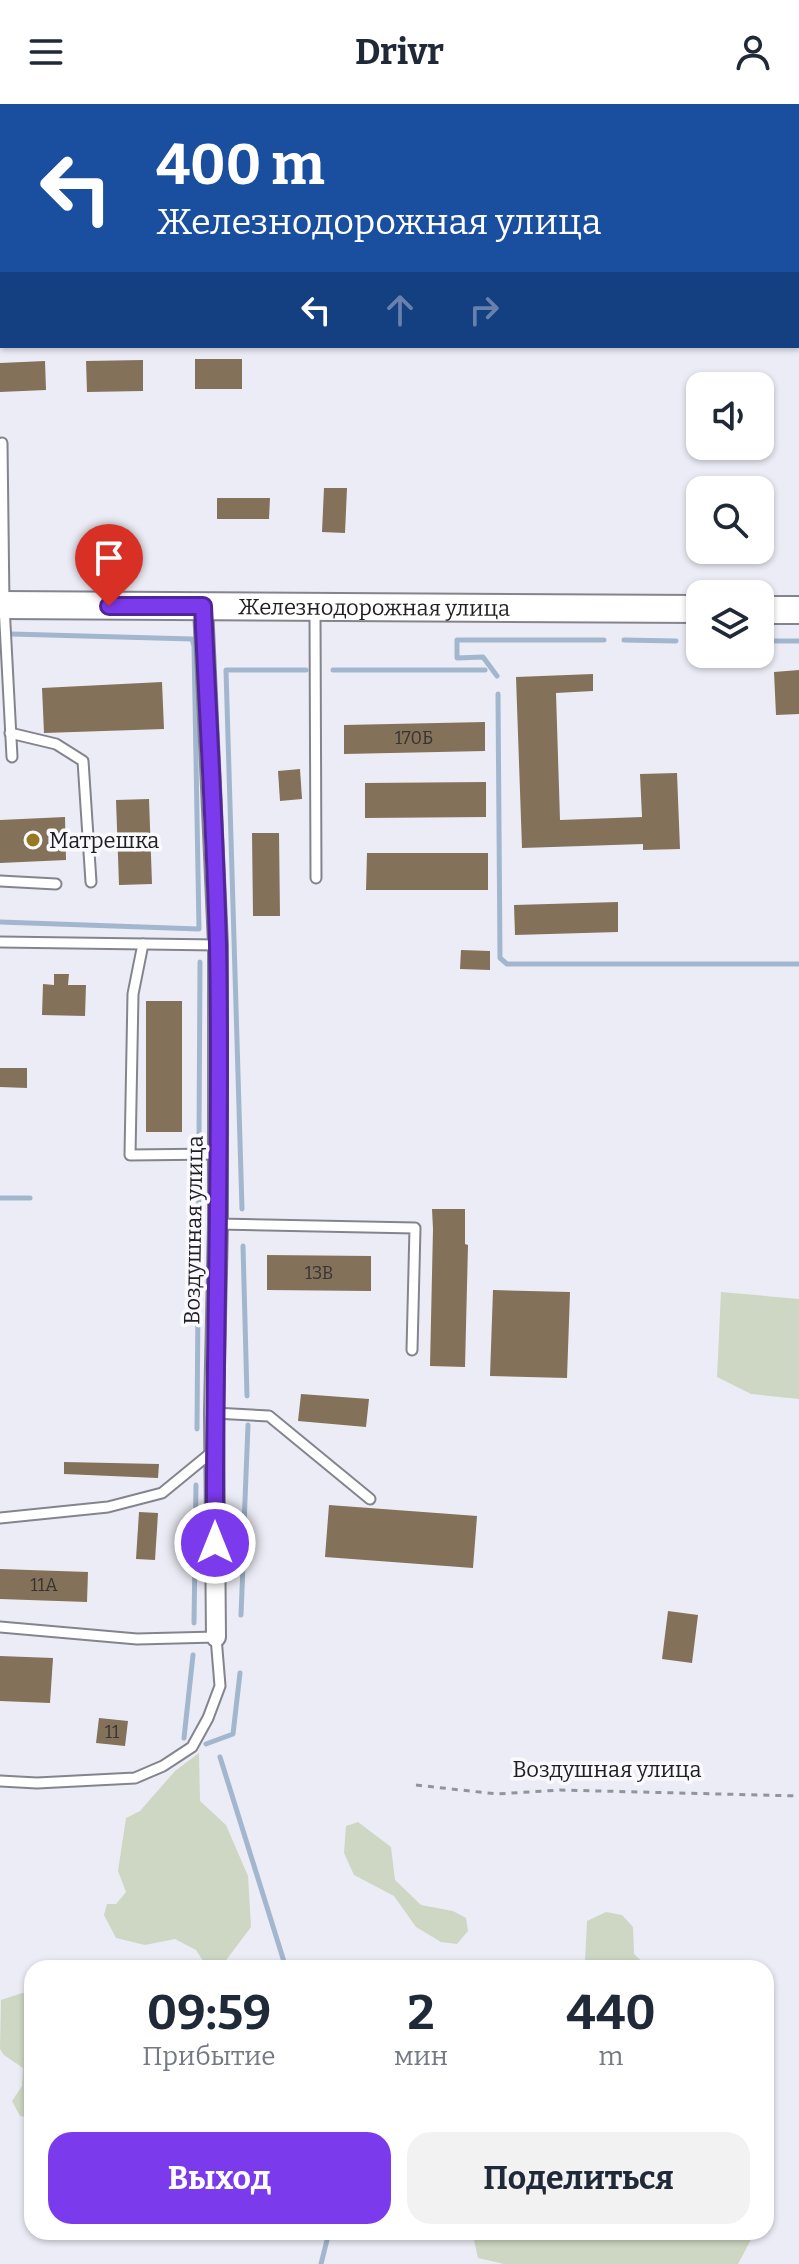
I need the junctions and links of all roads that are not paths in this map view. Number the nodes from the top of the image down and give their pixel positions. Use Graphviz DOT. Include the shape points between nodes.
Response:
graph roads {
  1 [pos="2,443"];
  2 [pos="2,605"];
  3 [pos="203,606"];
  4 [pos="315,607"];
  5 [pos="686,609"];
  6 [pos="774,610"];
  7 [pos="799,610"];
  8 [pos="3,665"];
  9 [pos="10,733"];
  10 [pos="12,757"];
  11 [pos="316,878"];
  12 [pos="0,881"];
  13 [pos="91,882"];
  14 [pos="56,884"];
  15 [pos="0,942"];
  16 [pos="143,944"];
  17 [pos="218,945"];
  18 [pos="218,1154"];
  19 [pos="218,1224"];
  20 [pos="412,1350"];
  21 [pos="214,1413"];
  22 [pos="215,1449"];
  23 [pos="370,1499"];
  24 [pos="0,1518"];
  25 [pos="0,1627"];
  26 [pos="216,1637"];
  27 [pos="0,1781"];
  1 -- 2 [label="lane"];
  2 -- 3 [label="main road, Железнодорожная улица"];
  2 -- 8 [label="lane"];
  3 -- 4 [label="main road, Железнодорожная улица"];
  3 -- 17 [label="street, Воздушная улица"];
  4 -- 5 [label="main road, Железнодорожная улица"];
  4 -- 11 [label="lane"];
  6 -- 7 [label="main road"];
  8 -- 9 [label="lane"];
  9 -- 10 [label="lane"];
  9 -- 13 [label="lane" via="56,744 83,761"];
  12 -- 14 [label="lane"];
  15 -- 16 [label="lane"];
  16 -- 17 [label="lane"];
  16 -- 18 [label="lane" via="133,994 130,1155"];
  17 -- 18 [label="street, Воздушная улица"];
  18 -- 19 [label="street, Воздушная улица"];
  19 -- 20 [label="lane" via="415,1228"];
  19 -- 21 [label="street, Воздушная улица"];
  21 -- 22 [label="street, Воздушная улица"];
  21 -- 23 [label="lane" via="269,1416"];
  22 -- 24 [label="lane" via="162,1493 108,1507"];
  22 -- 26 [label="street, Воздушная улица"];
  25 -- 26 [label="lane" via="137,1639"];
  26 -- 27 [label="lane" via="220,1686 192,1747 135,1778"];
}
